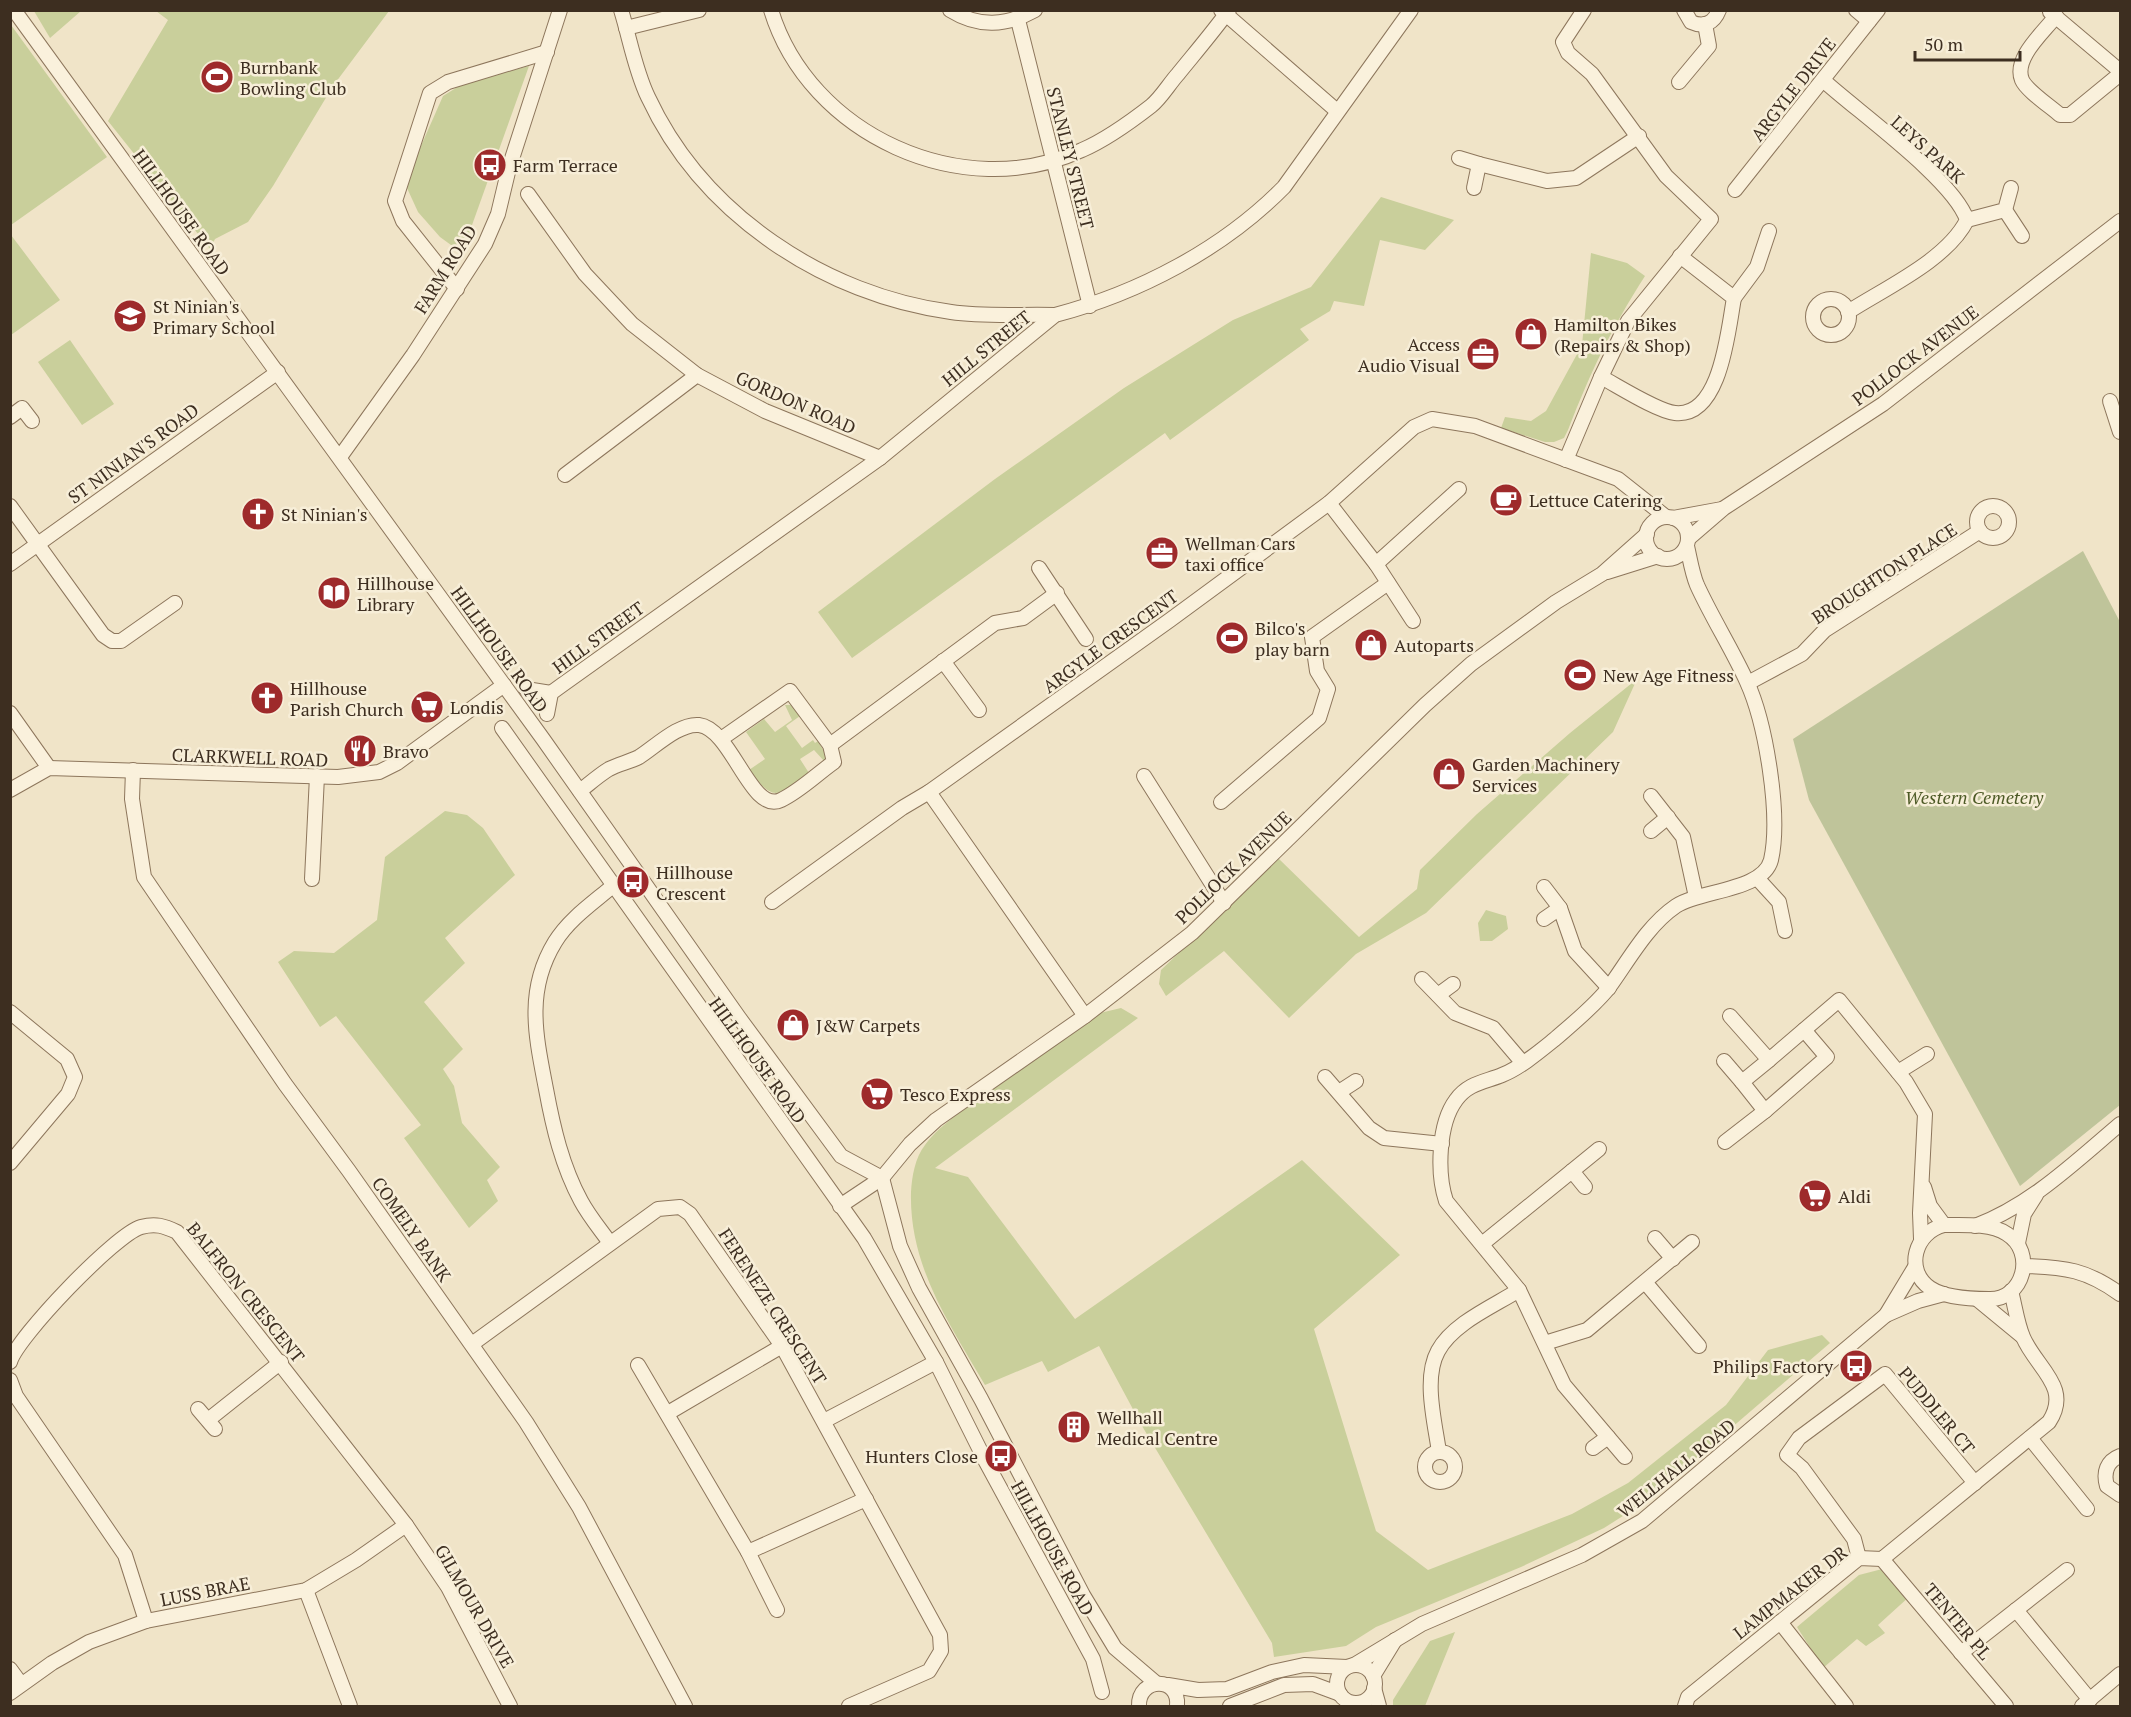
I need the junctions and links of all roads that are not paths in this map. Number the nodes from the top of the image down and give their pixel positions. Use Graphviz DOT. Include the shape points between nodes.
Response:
graph roads {
  1 [pos="14,10"];
  2 [pos="560,10"];
  3 [pos="621,10"];
  4 [pos="699,10"];
  5 [pos="771,10"];
  6 [pos="950,10"];
  7 [pos="1035,10"];
  8 [pos="1411,10"];
  9 [pos="1584,10"];
  10 [pos="1684,10"];
  11 [pos="1719,10"];
  12 [pos="1856,10"];
  13 [pos="1225,12"];
  14 [pos="2052,14"];
  15 [pos="1874,16"];
  16 [pos="1018,20"];
  17 [pos="1706,24"];
  18 [pos="626,28"];
  19 [pos="547,52"];
  20 [pos="2121,73"];
  21 [pos="1823,80"];
  22 [pos="1680,82"];
  23 [pos="1337,111"];
  24 [pos="1639,136"];
  25 [pos="1459,158"];
  26 [pos="1053,161"];
  27 [pos="1479,164"];
  28 [pos="1474,188"];
  29 [pos="2011,188"];
  30 [pos="1735,190"];
  31 [pos="528,194"];
  32 [pos="2005,210"];
  33 [pos="1967,220"];
  34 [pos="2121,221"];
  35 [pos="1769,231"];
  36 [pos="2022,236"];
  37 [pos="1680,256"];
  38 [pos="457,289"];
  39 [pos="1734,298"];
  40 [pos="1090,306"];
  41 [pos="1848,312"];
  42 [pos="1055,315"];
  43 [pos="278,372"];
  44 [pos="697,375"];
  45 [pos="1601,377"];
  46 [pos="2110,401"];
  47 [pos="10,417"];
  48 [pos="32,422"];
  49 [pos="2121,432"];
  50 [pos="339,457"];
  51 [pos="880,458"];
  52 [pos="1566,460"];
  53 [pos="565,475"];
  54 [pos="1460,489"];
  55 [pos="1641,495"];
  56 [pos="1329,503"];
  57 [pos="10,506"];
  58 [pos="1724,508"];
  59 [pos="1670,518"];
  60 [pos="1648,531"];
  61 [pos="1980,531"];
  62 [pos="1687,542"];
  63 [pos="37,544"];
  64 [pos="1665,557"];
  65 [pos="10,564"];
  66 [pos="1376,564"];
  67 [pos="1039,567"];
  68 [pos="1602,574"];
  69 [pos="1388,583"];
  70 [pos="1696,583"];
  71 [pos="1057,593"];
  72 [pos="175,603"];
  73 [pos="1413,621"];
  74 [pos="1086,639"];
  75 [pos="944,661"];
  76 [pos="1748,683"];
  77 [pos="504,685"];
  78 [pos="526,688"];
  79 [pos="551,693"];
  80 [pos="979,710"];
  81 [pos="10,713"];
  82 [pos="547,714"];
  83 [pos="502,728"];
  84 [pos="722,739"];
  85 [pos="830,745"];
  86 [pos="49,768"];
  87 [pos="133,770"];
  88 [pos="317,776"];
  89 [pos="1144,776"];
  90 [pos="10,790"];
  91 [pos="580,791"];
  92 [pos="929,792"];
  93 [pos="1651,796"];
  94 [pos="1221,802"];
  95 [pos="1668,817"];
  96 [pos="1651,831"];
  97 [pos="1757,878"];
  98 [pos="312,879"];
  99 [pos="614,885"];
  100 [pos="1544,887"];
  101 [pos="1696,897"];
  102 [pos="772,902"];
  103 [pos="1224,903"];
  104 [pos="1560,908"];
  105 [pos="1544,919"];
  106 [pos="1785,931"];
  107 [pos="1422,979"];
  108 [pos="1453,984"];
  109 [pos="1609,988"];
  110 [pos="1438,995"];
  111 [pos="10,1012"];
  112 [pos="1085,1016"];
  113 [pos="1730,1016"];
  114 [pos="1804,1030"];
  115 [pos="1927,1054"];
  116 [pos="1769,1059"];
  117 [pos="1724,1061"];
  118 [pos="1522,1062"];
  119 [pos="1898,1072"];
  120 [pos="1325,1077"];
  121 [pos="1356,1081"];
  122 [pos="1742,1082"];
  123 [pos="1339,1092"];
  124 [pos="1765,1111"];
  125 [pos="2121,1124"];
  126 [pos="1725,1142"];
  127 [pos="1442,1144"];
  128 [pos="1599,1149"];
  129 [pos="10,1163"];
  130 [pos="1572,1171"];
  131 [pos="1921,1176"];
  132 [pos="882,1178"];
  133 [pos="1585,1187"];
  134 [pos="2039,1191"];
  135 [pos="840,1206"];
  136 [pos="1944,1225"];
  137 [pos="1973,1226"];
  138 [pos="1655,1238"];
  139 [pos="1921,1239"];
  140 [pos="1692,1242"];
  141 [pos="609,1243"];
  142 [pos="2018,1243"];
  143 [pos="1482,1244"];
  144 [pos="1673,1259"];
  145 [pos="2025,1266"];
  146 [pos="1915,1267"];
  147 [pos="1645,1282"];
  148 [pos="1520,1290"];
  149 [pos="2011,1291"];
  150 [pos="1944,1294"];
  151 [pos="2121,1294"];
  152 [pos="1977,1298"];
  153 [pos="1886,1315"];
  154 [pos="2022,1335"];
  155 [pos="1545,1342"];
  156 [pos="472,1344"];
  157 [pos="782,1346"];
  158 [pos="1699,1346"];
  159 [pos="10,1362"];
  160 [pos="281,1362"];
  161 [pos="936,1362"];
  162 [pos="638,1365"];
  163 [pos="10,1380"];
  164 [pos="668,1413"];
  165 [pos="207,1420"];
  166 [pos="824,1421"];
  167 [pos="1608,1437"];
  168 [pos="2030,1438"];
  169 [pos="1593,1448"];
  170 [pos="1439,1452"];
  171 [pos="2121,1456"];
  172 [pos="1626,1457"];
  173 [pos="1975,1483"];
  174 [pos="2121,1495"];
  175 [pos="866,1499"];
  176 [pos="2087,1509"];
  177 [pos="406,1525"];
  178 [pos="748,1552"];
  179 [pos="1859,1558"];
  180 [pos="1882,1559"];
  181 [pos="2067,1570"];
  182 [pos="306,1590"];
  183 [pos="777,1610"];
  184 [pos="2016,1610"];
  185 [pos="146,1621"];
  186 [pos="1779,1622"];
  187 [pos="1396,1638"];
  188 [pos="1961,1653"];
  189 [pos="1133,1665"];
  190 [pos="1350,1666"];
  191 [pos="10,1669"];
  192 [pos="2121,1674"];
  193 [pos="1374,1682"];
  194 [pos="1162,1684"];
  195 [pos="16,1688"];
  196 [pos="1102,1692"];
  197 [pos="1351,1702"];
  198 [pos="1686,1702"];
  199 [pos="2086,1703"];
  200 [pos="1139,1704"];
  201 [pos="351,1707"];
  202 [pos="510,1707"];
  203 [pos="686,1707"];
  204 [pos="849,1707"];
  205 [pos="1177,1707"];
  206 [pos="1230,1707"];
  207 [pos="1378,1707"];
  208 [pos="1846,1707"];
  209 [pos="2006,1707"];
  1 -- 43 [label="street, HILLHOUSE ROAD"];
  2 -- 19 [label="street, FARM ROAD"];
  3 -- 18 [label="street"];
  4 -- 18 [label="street"];
  5 -- 26 [label="street" via="776,27 808,83 860,130 942,163 985,169"];
  6 -- 16 [label="street" via="986,25"];
  7 -- 16 [label="street"];
  8 -- 23 [label="street, HILL STREET"];
  9 -- 24 [label="street" via="1563,42 1568,53 1592,74"];
  10 -- 17 [label="street" via="1691,22"];
  11 -- 17 [label="street" via="1713,21"];
  12 -- 15 [label="street"];
  13 -- 23 [label="street"];
  13 -- 26 [label="street" via="1153,105 1084,150"];
  14 -- 20 [label="street"];
  14 -- 20 [label="street" via="2022,59 2020,70 2023,82 2061,115 2070,115"];
  15 -- 21 [label="street, ARGYLE DRIVE"];
  16 -- 26 [label="street, STANLEY STREET"];
  17 -- 22 [label="street" via="1709,46"];
  18 -- 42 [label="street" via="648,98 684,158 738,215 768,240 838,281 903,304 953,313"];
  19 -- 38 [label="street, FARM ROAD" via="498,214"];
  19 -- 38 [label="street" via="448,82 430,93 395,201 403,221"];
  21 -- 30 [label="street, ARGYLE DRIVE"];
  21 -- 33 [label="street, LEYS PARK" via="1945,186 1963,207"];
  23 -- 40 [label="street, HILL STREET" via="1284,187 1262,209 1207,249"];
  24 -- 27 [label="street" via="1576,178 1547,181"];
  24 -- 37 [label="street" via="1666,176 1712,219"];
  25 -- 27 [label="street"];
  26 -- 40 [label="street, STANLEY STREET"];
  27 -- 28 [label="street"];
  29 -- 32 [label="street"];
  31 -- 44 [label="street, GORDON ROAD" via="585,274 632,324"];
  32 -- 33 [label="street"];
  32 -- 36 [label="street"];
  33 -- 41 [label="street" via="1961,233 1936,256"];
  34 -- 58 [label="street, POLLOCK AVENUE" via="1883,404"];
  35 -- 39 [label="street" via="1757,267"];
  37 -- 39 [label="street"];
  37 -- 45 [label="street" via="1628,321"];
  38 -- 50 [label="street, FARM ROAD"];
  39 -- 45 [label="street" via="1724,358 1703,404 1689,413 1672,413"];
  40 -- 42 [label="street, HILL STREET"];
  42 -- 51 [label="street, HILL STREET"];
  43 -- 50 [label="street, HILLHOUSE ROAD"];
  43 -- 63 [label="street, ST NINIAN'S ROAD"];
  44 -- 51 [label="street, GORDON ROAD" via="765,411"];
  44 -- 53 [label="street"];
  45 -- 52 [label="street"];
  46 -- 49 [label="street"];
  47 -- 48 [label="street" via="22,408"];
  50 -- 77 [label="street, HILLHOUSE ROAD"];
  51 -- 79 [label="street, HILL STREET"];
  52 -- 55 [label="street, ARGYLE CRESCENT" via="1618,479"];
  52 -- 56 [label="street, ARGYLE CRESCENT" via="1475,426 1432,419 1414,427"];
  54 -- 66 [label="street"];
  55 -- 59 [label="street, ARGYLE CRESCENT"];
  55 -- 60 [label="street"];
  56 -- 66 [label="street"];
  56 -- 92 [label="street, ARGYLE CRESCENT"];
  57 -- 63 [label="street"];
  58 -- 59 [label="street, POLLOCK AVENUE"];
  58 -- 62 [label="street, POLLOCK AVENUE"];
  59 -- 60 [label="street" via="1657,520"];
  59 -- 62 [label="street" via="1681,522"];
  60 -- 64 [label="street" via="1647,543"];
  60 -- 68 [label="street, POLLOCK AVENUE"];
  61 -- 76 [label="street, BROUGHTON PLACE" via="1824,630 1802,654"];
  62 -- 64 [label="street" via="1683,552"];
  62 -- 70 [label="street"];
  63 -- 65 [label="street, ST NINIAN'S ROAD"];
  63 -- 72 [label="street" via="103,635 112,641 121,641"];
  64 -- 68 [label="street, POLLOCK AVENUE"];
  64 -- 70 [label="street"];
  66 -- 69 [label="street"];
  67 -- 71 [label="street"];
  68 -- 103 [label="street, POLLOCK AVENUE" via="1471,664"];
  69 -- 73 [label="street"];
  69 -- 94 [label="street" via="1312,637 1317,670 1328,689 1319,718"];
  70 -- 76 [label="street"];
  71 -- 74 [label="street"];
  71 -- 75 [label="street" via="1023,618 996,623"];
  75 -- 80 [label="street"];
  75 -- 85 [label="street"];
  76 -- 97 [label="street" via="1765,738 1772,799 1770,863"];
  77 -- 88 [label="street, CLARKWELL ROAD" via="424,745 379,772"];
  77 -- 91 [label="street, HILLHOUSE ROAD"];
  78 -- 79 [label="street, HILL STREET"];
  79 -- 82 [label="street, HILL STREET"];
  81 -- 86 [label="street"];
  83 -- 99 [label="street, HILLHOUSE ROAD"];
  84 -- 85 [label="street" via="790,691"];
  84 -- 85 [label="street" via="758,794 775,802 834,762"];
  84 -- 91 [label="street" via="709,728 686,727"];
  86 -- 87 [label="street, CLARKWELL ROAD"];
  86 -- 90 [label="street"];
  87 -- 88 [label="street, CLARKWELL ROAD"];
  87 -- 156 [label="street, COMELY BANK" via="132,799 144,877 285,1084"];
  88 -- 98 [label="street"];
  89 -- 103 [label="street"];
  91 -- 132 [label="street, HILLHOUSE ROAD" via="841,1156"];
  92 -- 102 [label="street, ARGYLE CRESCENT" via="902,807"];
  92 -- 112 [label="street"];
  93 -- 95 [label="street"];
  95 -- 96 [label="street"];
  95 -- 101 [label="street" via="1683,837"];
  97 -- 101 [label="street"];
  97 -- 106 [label="street" via="1779,902"];
  99 -- 135 [label="street, HILLHOUSE ROAD"];
  99 -- 141 [label="street" via="565,928 554,943 542,969 534,1019 554,1135 582,1202"];
  100 -- 104 [label="street"];
  101 -- 109 [label="street" via="1662,917"];
  103 -- 112 [label="street, POLLOCK AVENUE" via="1154,964"];
  104 -- 105 [label="street"];
  104 -- 109 [label="street" via="1575,951"];
  107 -- 110 [label="street"];
  108 -- 110 [label="street"];
  109 -- 118 [label="street" via="1555,1039"];
  110 -- 118 [label="street" via="1455,1013 1493,1028"];
  111 -- 129 [label="street" via="67,1059 75,1077 68,1094"];
  112 -- 132 [label="street, POLLOCK AVENUE" via="936,1120"];
  113 -- 116 [label="street"];
  114 -- 116 [label="street"];
  114 -- 119 [label="street, WELLHALL ROAD" via="1839,1000"];
  114 -- 124 [label="street" via="1827,1058"];
  115 -- 119 [label="street"];
  116 -- 122 [label="street"];
  117 -- 122 [label="street"];
  118 -- 127 [label="street" via="1504,1074 1477,1082 1456,1099 1447,1114"];
  119 -- 131 [label="street, WELLHALL ROAD" via="1925,1114"];
  120 -- 123 [label="street"];
  121 -- 123 [label="street"];
  122 -- 124 [label="street"];
  123 -- 127 [label="street" via="1369,1128 1384,1138"];
  124 -- 126 [label="street"];
  125 -- 134 [label="street"];
  127 -- 143 [label="street" via="1441,1187 1446,1201"];
  128 -- 130 [label="street"];
  130 -- 133 [label="street"];
  130 -- 143 [label="street"];
  131 -- 136 [label="street" via="1930,1206"];
  131 -- 139 [label="street, WELLHALL ROAD"];
  132 -- 135 [label="street"];
  132 -- 189 [label="street, HILLHOUSE ROAD" via="900,1246 918,1288 987,1409 1083,1596 1115,1648"];
  134 -- 137 [label="street" via="1996,1218"];
  134 -- 142 [label="street" via="2024,1214"];
  135 -- 161 [label="street, HILLHOUSE ROAD" via="864,1238"];
  136 -- 137 [label="street"];
  136 -- 139 [label="street"];
  137 -- 142 [label="street" via="2006,1233"];
  138 -- 144 [label="street"];
  139 -- 146 [label="street, WELLHALL ROAD"];
  140 -- 144 [label="street"];
  141 -- 156 [label="street, FERENEZE CRESCENT"];
  141 -- 157 [label="street, FERENEZE CRESCENT" via="658,1209 680,1208 696,1221"];
  142 -- 145 [label="street"];
  143 -- 148 [label="street"];
  144 -- 147 [label="street"];
  145 -- 149 [label="street" via="2022,1278"];
  145 -- 151 [label="street" via="2076,1270 2099,1278"];
  146 -- 150 [label="street" via="1929,1288"];
  146 -- 153 [label="street, WELLHALL ROAD"];
  147 -- 155 [label="street" via="1587,1330"];
  147 -- 158 [label="street"];
  148 -- 155 [label="street"];
  148 -- 170 [label="street" via="1455,1331 1438,1351 1432,1370 1432,1390"];
  149 -- 152 [label="street, WELLHALL ROAD" via="1998,1299"];
  149 -- 154 [label="street"];
  150 -- 152 [label="street, WELLHALL ROAD"];
  150 -- 153 [label="street, WELLHALL ROAD"];
  152 -- 154 [label="street"];
  153 -- 187 [label="street, WELLHALL ROAD" via="1642,1521 1590,1551"];
  154 -- 168 [label="street" via="2058,1395 2057,1409 2049,1422"];
  155 -- 167 [label="street" via="1564,1385"];
  156 -- 203 [label="street, COMELY BANK" via="579,1507"];
  157 -- 164 [label="street"];
  157 -- 166 [label="street, FERENEZE CRESCENT"];
  159 -- 160 [label="street, BALFRON CRESCENT" via="26,1334 104,1255 139,1227 161,1224 177,1232"];
  160 -- 165 [label="street"];
  160 -- 177 [label="street, BALFRON CRESCENT"];
  161 -- 166 [label="street"];
  161 -- 196 [label="street, HILLHOUSE ROAD" via="1093,1659"];
  162 -- 164 [label="street"];
  163 -- 185 [label="street" via="16,1396 125,1555"];
  164 -- 178 [label="street"];
  166 -- 175 [label="street, FERENEZE CRESCENT"];
  167 -- 169 [label="street"];
  167 -- 172 [label="street"];
  168 -- 173 [label="street"];
  168 -- 176 [label="street"];
  171 -- 174 [label="street" via="2111,1461 2105,1473 2107,1486"];
  173 -- 179 [label="street, PUDDLER CT" via="1885,1374 1799,1438 1787,1455 1802,1468 1854,1539"];
  173 -- 180 [label="street"];
  175 -- 178 [label="street"];
  175 -- 204 [label="street, FERENEZE CRESCENT" via="940,1635 942,1647 929,1671"];
  177 -- 182 [label="street, LUSS BRAE"];
  177 -- 202 [label="street, GILMOUR DRIVE" via="448,1587"];
  178 -- 183 [label="street"];
  179 -- 180 [label="street, LAMPMAKER DR"];
  179 -- 186 [label="street, LAMPMAKER DR"];
  180 -- 188 [label="street, TENTER PL"];
  181 -- 184 [label="street"];
  182 -- 185 [label="street, LUSS BRAE"];
  182 -- 201 [label="street"];
  184 -- 188 [label="street"];
  184 -- 199 [label="street"];
  185 -- 195 [label="street, LUSS BRAE" via="89,1642"];
  186 -- 198 [label="street, LAMPMAKER DR"];
  186 -- 208 [label="street"];
  187 -- 190 [label="street, WELLHALL ROAD"];
  187 -- 193 [label="street"];
  188 -- 209 [label="street, TENTER PL"];
  189 -- 194 [label="street, HILLHOUSE ROAD"];
  189 -- 200 [label="street"];
  190 -- 193 [label="street" via="1362,1666"];
  190 -- 194 [label="street" via="1304,1665 1227,1689 1198,1690"];
  190 -- 197 [label="street" via="1337,1679"];
  191 -- 195 [label="street"];
  192 -- 199 [label="street"];
  193 -- 197 [label="street" via="1369,1697"];
  193 -- 207 [label="street"];
  194 -- 200 [label="street" via="1146,1688"];
  194 -- 205 [label="street" via="1177,1696"];
  197 -- 206 [label="street" via="1313,1684 1284,1685"];
}
